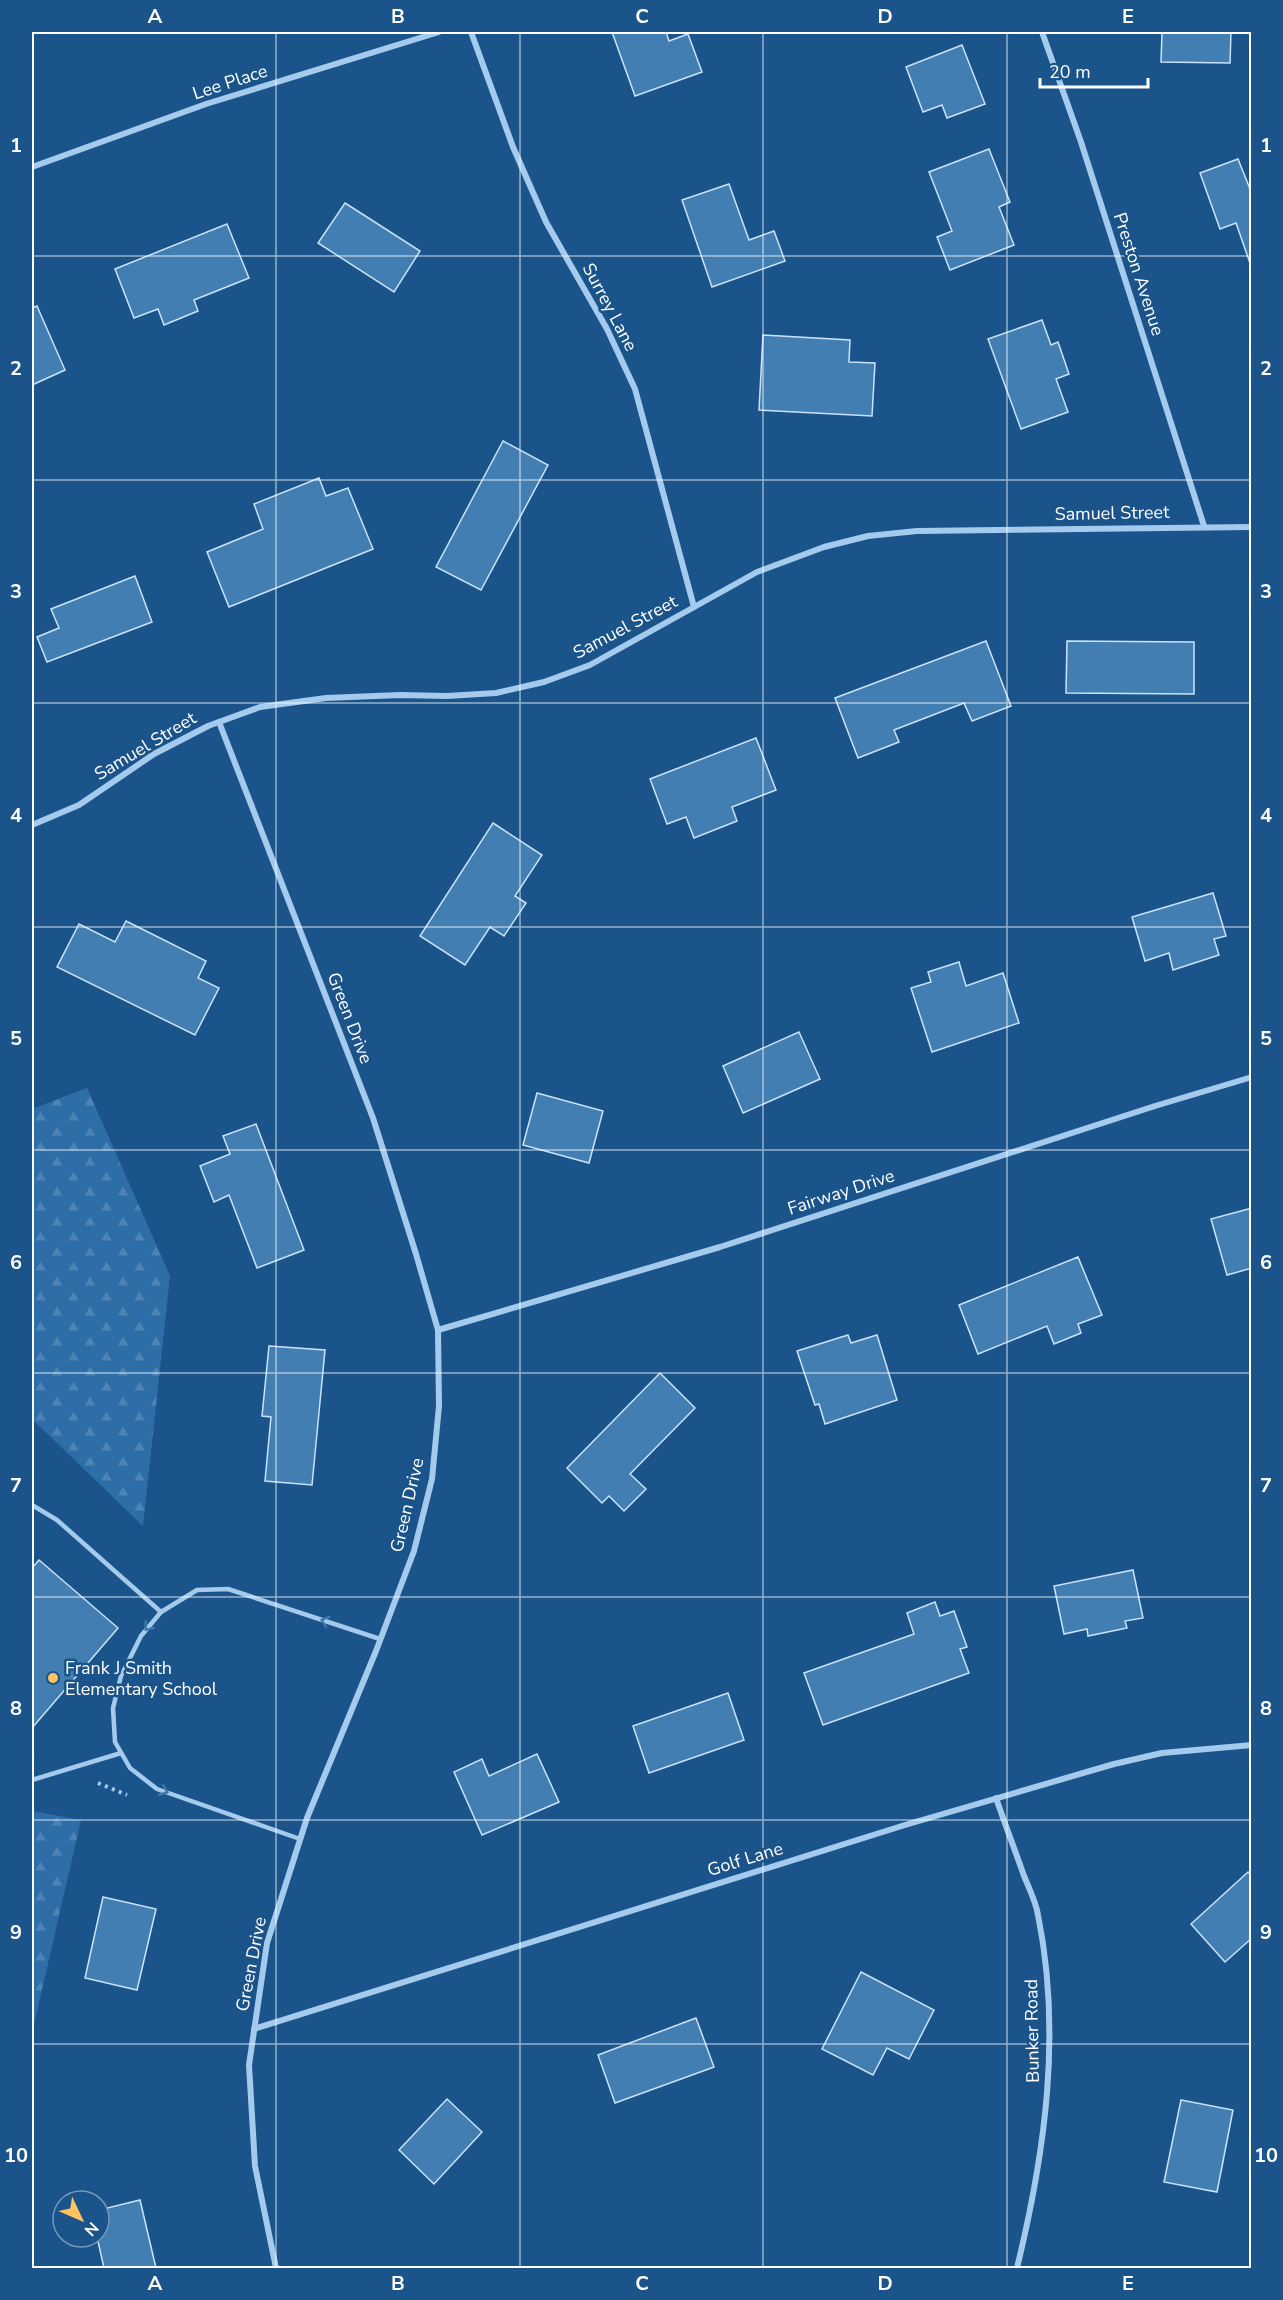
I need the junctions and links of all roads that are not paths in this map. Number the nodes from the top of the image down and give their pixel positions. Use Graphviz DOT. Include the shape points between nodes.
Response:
graph roads {
  1 [pos="439,32"];
  2 [pos="471,32"];
  3 [pos="1042,32"];
  4 [pos="32,167"];
  5 [pos="1204,526"];
  6 [pos="1251,527"];
  7 [pos="694,607"];
  8 [pos="219,722"];
  9 [pos="32,825"];
  10 [pos="1251,1077"];
  11 [pos="438,1330"];
  12 [pos="32,1505"];
  13 [pos="160,1612"];
  14 [pos="380,1639"];
  15 [pos="1251,1745"];
  16 [pos="122,1754"];
  17 [pos="32,1780"];
  18 [pos="996,1798"];
  19 [pos="300,1839"];
  20 [pos="254,2029"];
  21 [pos="276,2268"];
  22 [pos="1017,2268"];
  1 -- 4 [label="street, Lee Place" via="206,104"];
  2 -- 7 [label="street, Surrey Lane" via="513,147 546,222 607,329 635,389"];
  3 -- 5 [label="street, Preston Avenue"];
  5 -- 6 [label="street, Samuel Street"];
  5 -- 7 [label="street, Samuel Street" via="918,531 868,536 824,547 758,572"];
  7 -- 8 [label="street, Samuel Street" via="590,665 544,682 496,693 326,698 260,707"];
  8 -- 9 [label="street, Samuel Street" via="154,754 79,805"];
  8 -- 11 [label="street, Green Drive" via="373,1118"];
  10 -- 11 [label="street, Fairway Drive" via="720,1247"];
  11 -- 14 [label="street, Green Drive" via="439,1406 432,1479 414,1551"];
  12 -- 13 [label="lane" via="57,1520"];
  14 -- 13 [label="lane, one-way" via="228,1589 197,1590"];
  13 -- 16 [label="lane, one-way" via="141,1636 121,1676 112,1708 114,1742"];
  14 -- 19 [label="street, Green Drive"];
  15 -- 18 [label="street, Golf Lane" via="1162,1753"];
  16 -- 17 [label="lane"];
  16 -- 19 [label="lane, one-way" via="130,1768 157,1789"];
  18 -- 20 [label="street, Golf Lane"];
  18 -- 22 [label="street, Bunker Road" via="1038,1913 1048,1994 1047,2109"];
  19 -- 20 [label="street, Green Drive" via="267,1943"];
  20 -- 21 [label="street, Green Drive" via="249,2065 255,2166"];
}
